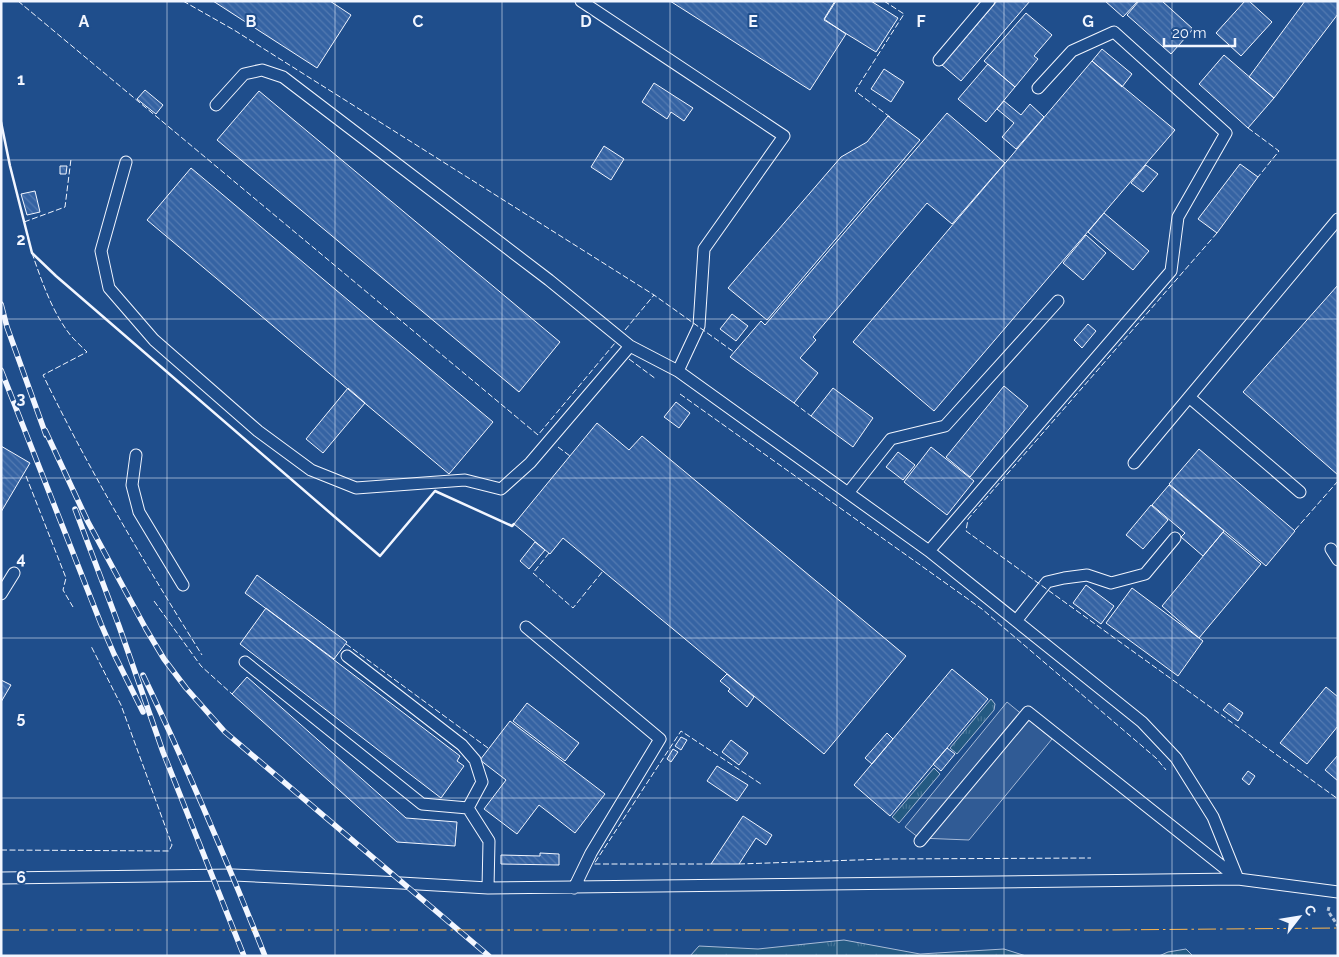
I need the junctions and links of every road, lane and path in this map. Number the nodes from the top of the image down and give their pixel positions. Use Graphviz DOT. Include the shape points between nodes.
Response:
graph roads {
  1 [pos="581,1"];
  2 [pos="989,1"];
  3 [pos="938,60"];
  4 [pos="1038,88"];
  5 [pos="216,105"];
  6 [pos="126,162"];
  7 [pos="1338,219"];
  8 [pos="1058,301"];
  9 [pos="630,346"];
  10 [pos="678,371"];
  11 [pos="1189,397"];
  12 [pos="136,455"];
  13 [pos="1134,463"];
  14 [pos="1300,492"];
  15 [pos="848,493"];
  16 [pos="1175,538"];
  17 [pos="929,551"];
  18 [pos="14,572"];
  19 [pos="183,585"];
  20 [pos="1,594"];
  21 [pos="1016,621"];
  22 [pos="526,627"];
  23 [pos="348,656"];
  24 [pos="245,662"];
  25 [pos="468,808"];
  26 [pos="920,841"];
  27 [pos="1,878"];
  28 [pos="1238,879"];
  29 [pos="488,888"];
  30 [pos="574,888"];
  31 [pos="1338,892"];
  1 -- 10 [label="lane" via="784,136 704,249 699,326"];
  2 -- 3 [label="lane"];
  4 -- 17 [label="lane" via="1072,51 1114,32 1226,133 1178,218 1171,270"];
  5 -- 9 [label="lane" via="244,74 262,70 283,77 550,280"];
  6 -- 9 [label="lane" via="101,251 109,288 154,340 258,431 311,470 356,488 465,480 500,489 530,463"];
  7 -- 11 [label="lane"];
  8 -- 15 [label="lane" via="945,426 891,439"];
  9 -- 10 [label="lane"];
  10 -- 15 [label="lane"];
  11 -- 13 [label="lane"];
  11 -- 14 [label="lane"];
  12 -- 19 [label="lane" via="132,486 139,512"];
  15 -- 17 [label="lane"];
  16 -- 21 [label="lane" via="1145,574 1111,583 1087,575 1047,582"];
  17 -- 21 [label="lane"];
  18 -- 20 [label="lane"];
  21 -- 28 [label="lane" via="1142,722 1176,758 1214,818"];
  22 -- 30 [label="lane" via="660,739 591,853"];
  23 -- 25 [label="lane" via="462,744 475,760 482,782"];
  24 -- 25 [label="lane" via="422,804"];
  25 -- 29 [label="lane" via="489,841"];
  26 -- 28 [label="lane" via="1028,712"];
  27 -- 29 [label="lane" via="233,875"];
  28 -- 30 [label="lane"];
  28 -- 31 [label="lane"];
  29 -- 30 [label="lane"];
}
